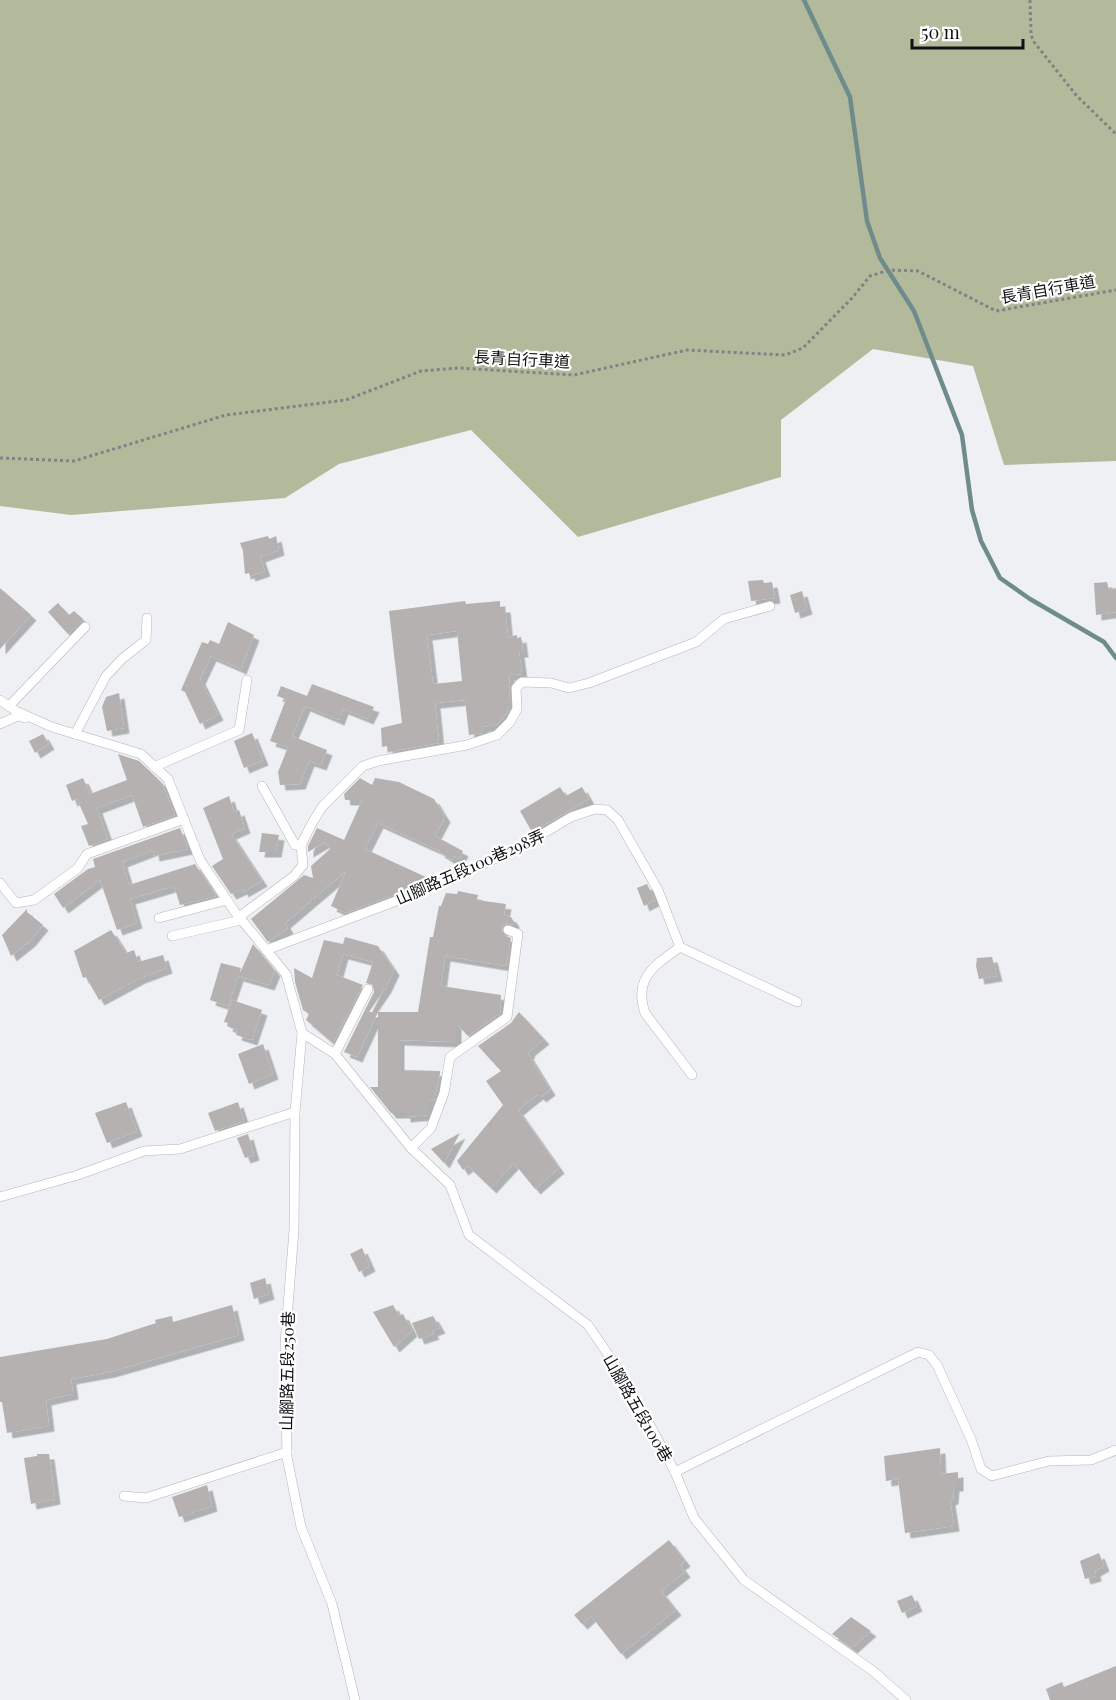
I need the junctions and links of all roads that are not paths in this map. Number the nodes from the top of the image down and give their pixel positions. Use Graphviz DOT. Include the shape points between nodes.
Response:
graph roads {
  1 [pos="770,606"];
  2 [pos="147,618"];
  3 [pos="85,627"];
  4 [pos="247,680"];
  5 [pos="0,700"];
  6 [pos="9,706"];
  7 [pos="36,720"];
  8 [pos="0,724"];
  9 [pos="75,734"];
  10 [pos="154,767"];
  11 [pos="262,786"];
  12 [pos="184,819"];
  13 [pos="302,846"];
  14 [pos="0,883"];
  15 [pos="227,900"];
  16 [pos="159,918"];
  17 [pos="240,919"];
  18 [pos="508,930"];
  19 [pos="172,936"];
  20 [pos="680,946"];
  21 [pos="266,950"];
  22 [pos="368,989"];
  23 [pos="797,1002"];
  24 [pos="302,1033"];
  25 [pos="335,1054"];
  26 [pos="692,1074"];
  27 [pos="295,1112"];
  28 [pos="411,1148"];
  29 [pos="0,1197"];
  30 [pos="1116,1450"];
  31 [pos="287,1452"];
  32 [pos="675,1472"];
  33 [pos="124,1496"];
  34 [pos="355,1700"];
  35 [pos="906,1700"];
  1 -- 13 [label="lane" via="724,619 696,642 589,683 569,688 522,682 516,688 517,709 497,735 467,746 363,766 322,807"];
  2 -- 9 [label="lane" via="146,640 106,676"];
  3 -- 6 [label="lane"];
  4 -- 10 [label="lane" via="239,730"];
  5 -- 6 [label="lane"];
  6 -- 7 [label="lane"];
  7 -- 8 [label="lane" via="18,716"];
  7 -- 9 [label="lane"];
  9 -- 10 [label="lane" via="141,754"];
  10 -- 12 [label="lane" via="168,779"];
  11 -- 13 [label="lane" via="295,845"];
  12 -- 14 [label="lane" via="87,854 77,869 33,900 16,903"];
  12 -- 15 [label="lane" via="200,860"];
  13 -- 17 [label="lane" via="303,865 294,876"];
  15 -- 16 [label="lane"];
  15 -- 17 [label="lane"];
  17 -- 19 [label="lane"];
  17 -- 21 [label="lane"];
  18 -- 28 [label="lane" via="518,934 507,1017 450,1057 444,1093 431,1128"];
  20 -- 21 [label="lane, 山腳路五段100巷298弄" via="658,890 618,819 607,810 595,809 571,817 519,848 420,892"];
  20 -- 23 [label="lane"];
  20 -- 26 [label="lane" via="653,966 641,990 641,1001 645,1013"];
  21 -- 24 [label="lane" via="286,974"];
  22 -- 25 [label="lane"];
  24 -- 25 [label="lane, 山腳路五段100巷"];
  24 -- 27 [label="lane, 山腳路五段250巷"];
  25 -- 28 [label="lane, 山腳路五段100巷"];
  27 -- 29 [label="lane" via="180,1149 144,1151 78,1176"];
  27 -- 31 [label="lane, 山腳路五段250巷" via="294,1230 285,1343"];
  28 -- 32 [label="lane, 山腳路五段100巷" via="450,1185 469,1235 588,1325 627,1382"];
  30 -- 32 [label="lane" via="1091,1460 1049,1461 992,1476 981,1469 971,1438 936,1365 930,1355 918,1352"];
  31 -- 33 [label="lane" via="146,1498"];
  31 -- 34 [label="lane, 山腳路五段250巷" via="301,1527 332,1604"];
  32 -- 35 [label="lane, 山腳路五段100巷" via="694,1518 744,1580 873,1671"];
}
